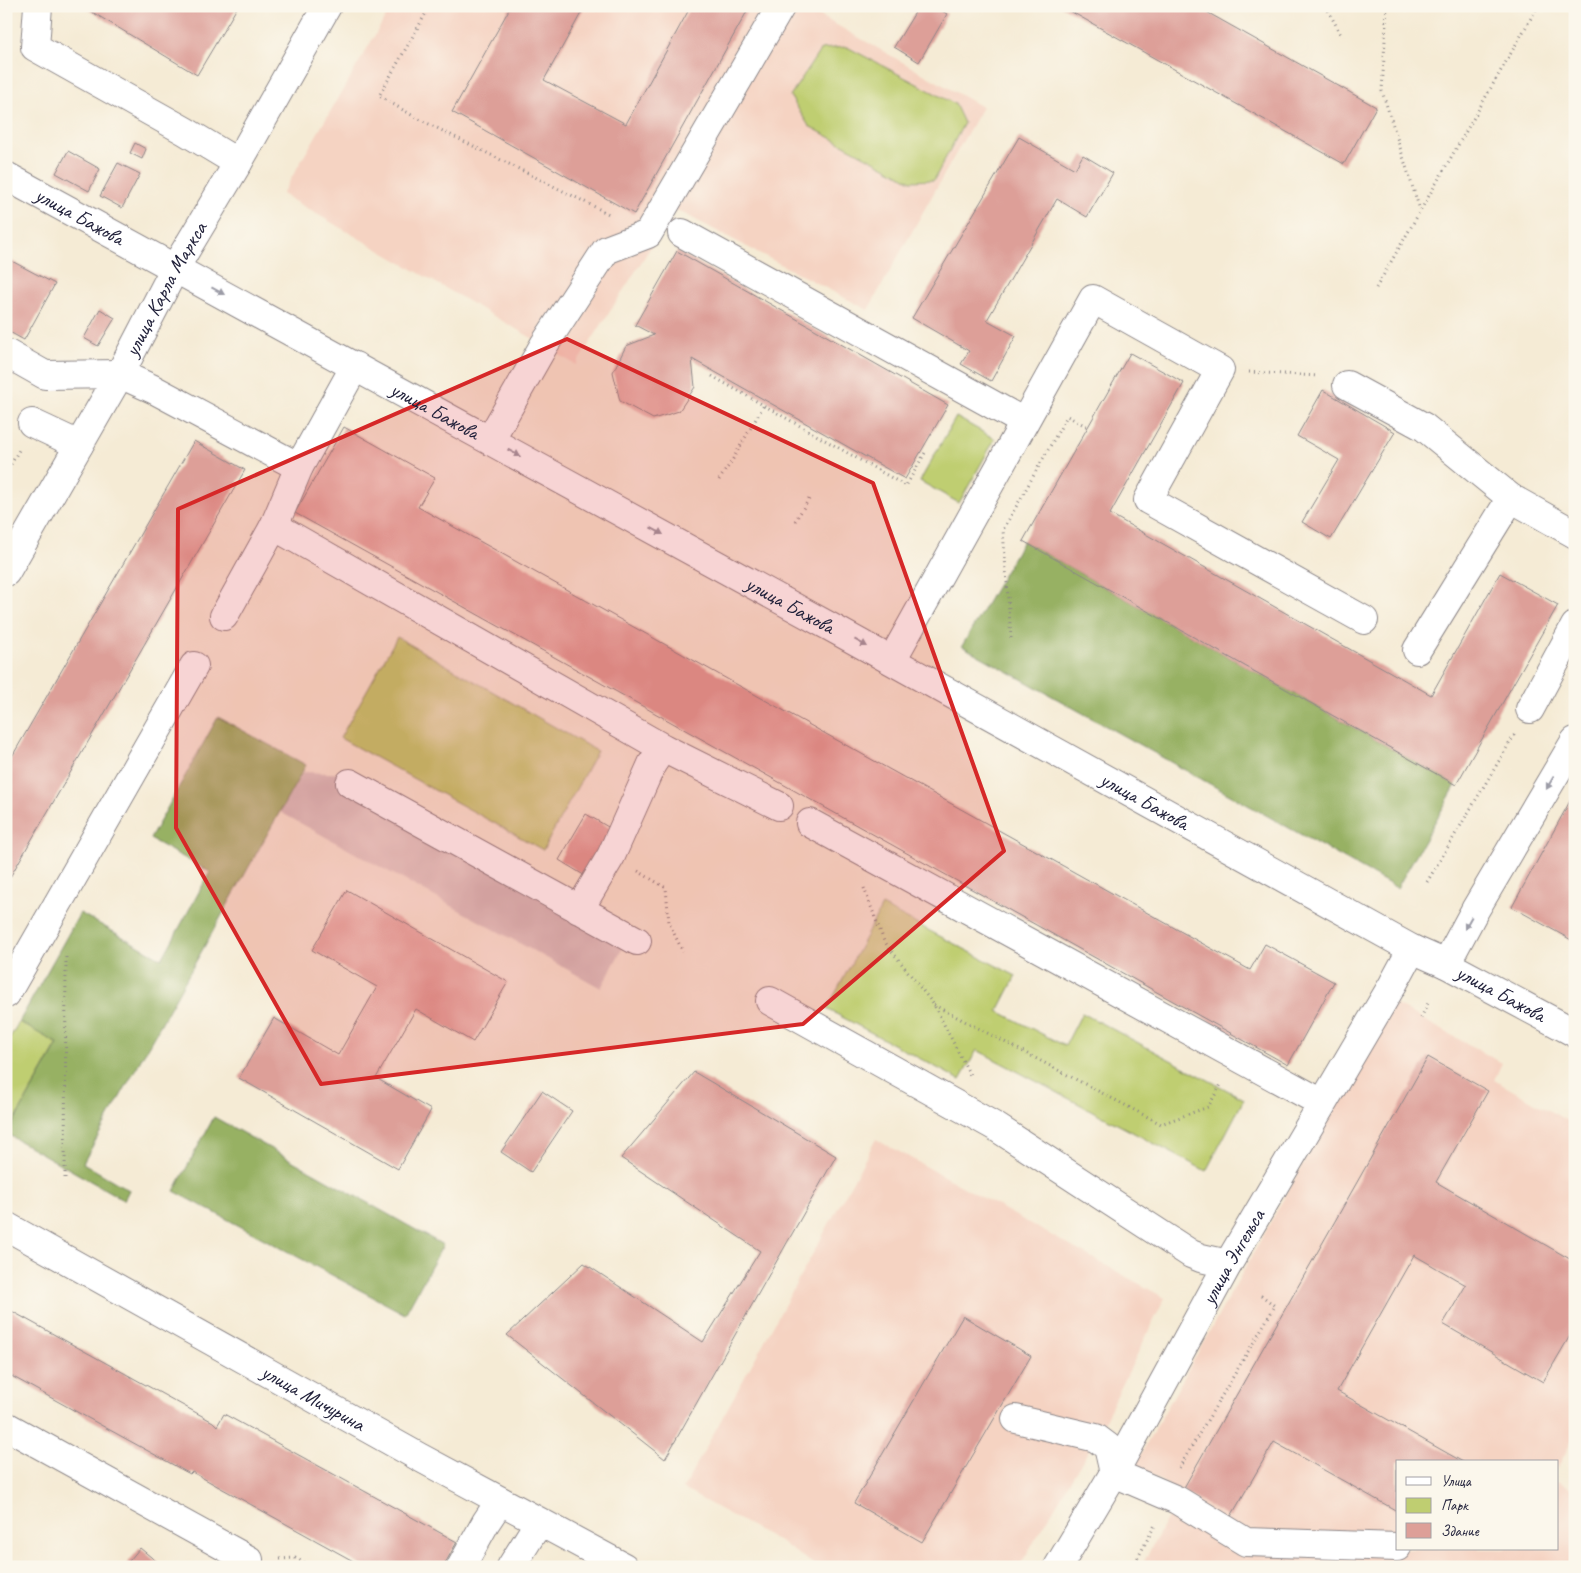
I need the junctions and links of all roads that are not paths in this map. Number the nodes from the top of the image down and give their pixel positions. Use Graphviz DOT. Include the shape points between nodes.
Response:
graph roads {
  1 [pos="38,6"];
  2 [pos="327,6"];
  3 [pos="781,6"];
  4 [pos="238,163"];
  5 [pos="6,176"];
  6 [pos="682,233"];
  7 [pos="175,268"];
  8 [pos="6,353"];
  9 [pos="355,366"];
  10 [pos="120,374"];
  11 [pos="1347,385"];
  12 [pos="1024,422"];
  13 [pos="32,423"];
  14 [pos="490,440"];
  15 [pos="79,445"];
  16 [pos="299,467"];
  17 [pos="1511,498"];
  18 [pos="274,526"];
  19 [pos="1575,534"];
  20 [pos="6,572"];
  21 [pos="224,616"];
  22 [pos="1364,620"];
  23 [pos="1575,626"];
  24 [pos="1418,650"];
  25 [pos="892,660"];
  26 [pos="194,666"];
  27 [pos="1530,709"];
  28 [pos="1573,747"];
  29 [pos="663,748"];
  30 [pos="350,782"];
  31 [pos="779,806"];
  32 [pos="810,823"];
  33 [pos="580,910"];
  34 [pos="637,941"];
  35 [pos="1412,949"];
  36 [pos="1446,964"];
  37 [pos="6,994"];
  38 [pos="770,1001"];
  39 [pos="1575,1033"];
  40 [pos="1322,1104"];
  41 [pos="6,1226"];
  42 [pos="1228,1264"];
  43 [pos="1016,1419"];
  44 [pos="6,1426"];
  45 [pos="1114,1473"];
  46 [pos="500,1501"];
  47 [pos="539,1522"];
  48 [pos="1396,1547"];
  49 [pos="246,1563"];
  50 [pos="461,1567"];
  51 [pos="511,1567"];
  52 [pos="624,1567"];
  53 [pos="1058,1567"];
  1 -- 4 [label="street" via="35,48"];
  2 -- 4 [label="street, улица Карла Маркса"];
  3 -- 14 [label="street" via="648,234 606,250 544,345"];
  4 -- 7 [label="street, улица Карла Маркса"];
  5 -- 7 [label="street, улица Бажова"];
  6 -- 12 [label="street"];
  7 -- 9 [label="street, улица Бажова, one-way"];
  7 -- 10 [label="street, улица Карла Маркса"];
  8 -- 10 [label="street" via="45,374"];
  9 -- 14 [label="street, улица Бажова"];
  9 -- 16 [label="street"];
  10 -- 15 [label="street, улица Карла Маркса"];
  10 -- 16 [label="street"];
  11 -- 17 [label="street" via="1424,427"];
  12 -- 22 [label="street" via="1093,299 1220,370 1148,500"];
  12 -- 25 [label="street"];
  13 -- 15 [label="street"];
  14 -- 25 [label="street, улица Бажова, one-way"];
  15 -- 20 [label="street, улица Карла Маркса"];
  16 -- 18 [label="street"];
  17 -- 19 [label="street"];
  17 -- 24 [label="street"];
  18 -- 21 [label="street"];
  18 -- 29 [label="street"];
  23 -- 27 [label="street"];
  25 -- 35 [label="street, улица Бажова"];
  26 -- 37 [label="street"];
  28 -- 36 [label="street, one-way"];
  29 -- 31 [label="street"];
  29 -- 33 [label="street" via="652,764 611,856"];
  30 -- 33 [label="street"];
  32 -- 40 [label="street"];
  33 -- 34 [label="street"];
  35 -- 36 [label="street, улица Бажова"];
  35 -- 40 [label="street, улица Энгельса"];
  36 -- 39 [label="street, улица Бажова"];
  38 -- 42 [label="street" via="996,1127 1191,1254"];
  40 -- 42 [label="street, улица Энгельса"];
  41 -- 46 [label="street, улица Мичурина"];
  42 -- 45 [label="street, улица Энгельса"];
  43 -- 45 [label="street" via="1096,1438 1108,1447"];
  44 -- 49 [label="street"];
  45 -- 48 [label="street" via="1177,1500 1246,1542"];
  45 -- 53 [label="street, улица Энгельса"];
  46 -- 47 [label="street, улица Мичурина"];
  46 -- 50 [label="street"];
  47 -- 51 [label="street"];
  47 -- 52 [label="street, улица Мичурина"];
}
